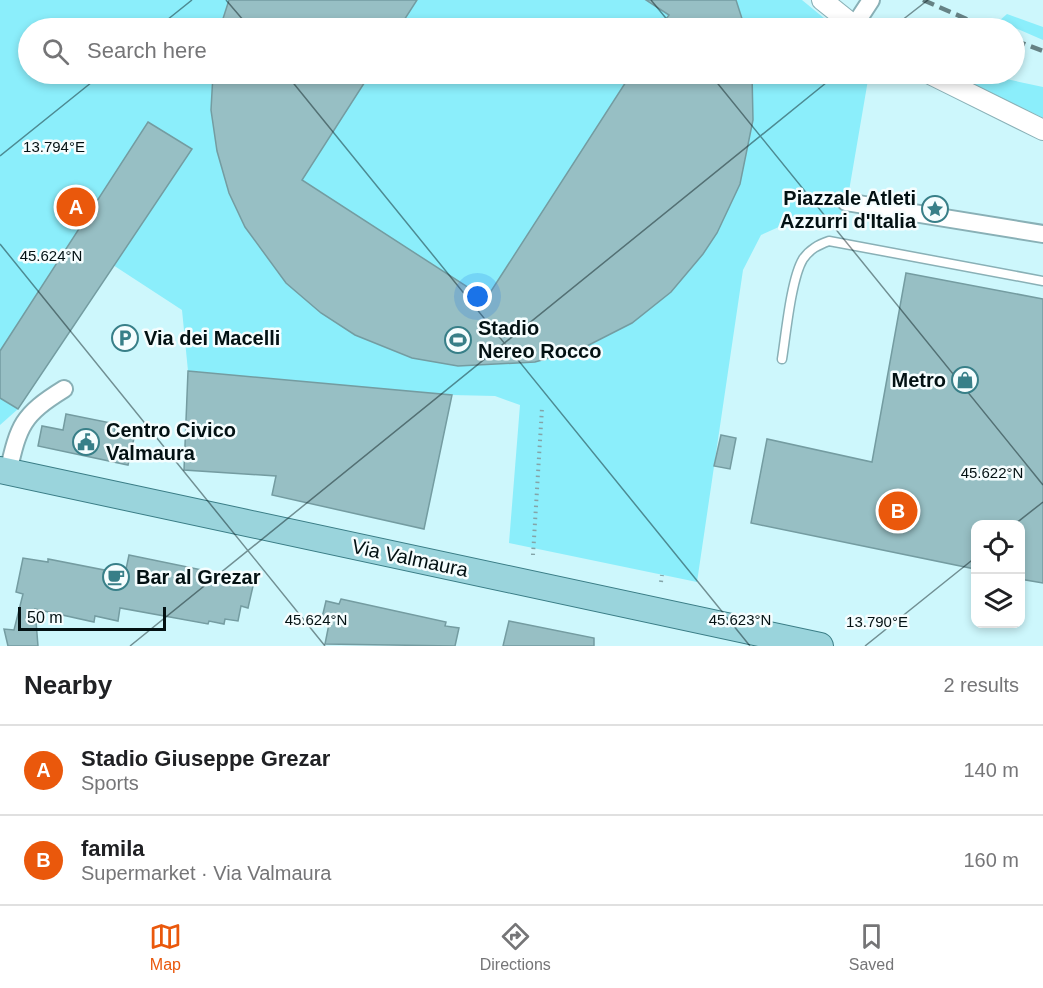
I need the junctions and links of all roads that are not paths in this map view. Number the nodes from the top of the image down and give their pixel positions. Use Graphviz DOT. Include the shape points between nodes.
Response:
graph roads {
  1 [pos="822,0"];
  2 [pos="871,0"];
  3 [pos="844,18"];
  4 [pos="860,18"];
  5 [pos="950,84"];
  6 [pos="1043,130"];
  7 [pos="846,202"];
  8 [pos="1043,234"];
  9 [pos="1043,281"];
  10 [pos="782,359"];
  11 [pos="64,389"];
  12 [pos="4,471"];
  13 [pos="820,646"];
  1 -- 3 [label="street"];
  2 -- 4 [label="street"];
  5 -- 6 [label="street"];
  7 -- 8 [label="street"];
  9 -- 10 [label="lane" via="829,241 814,246 800,267"];
  11 -- 12 [label="street" via="22,422"];
  12 -- 13 [label="main road, Via Valmaura"];
}
